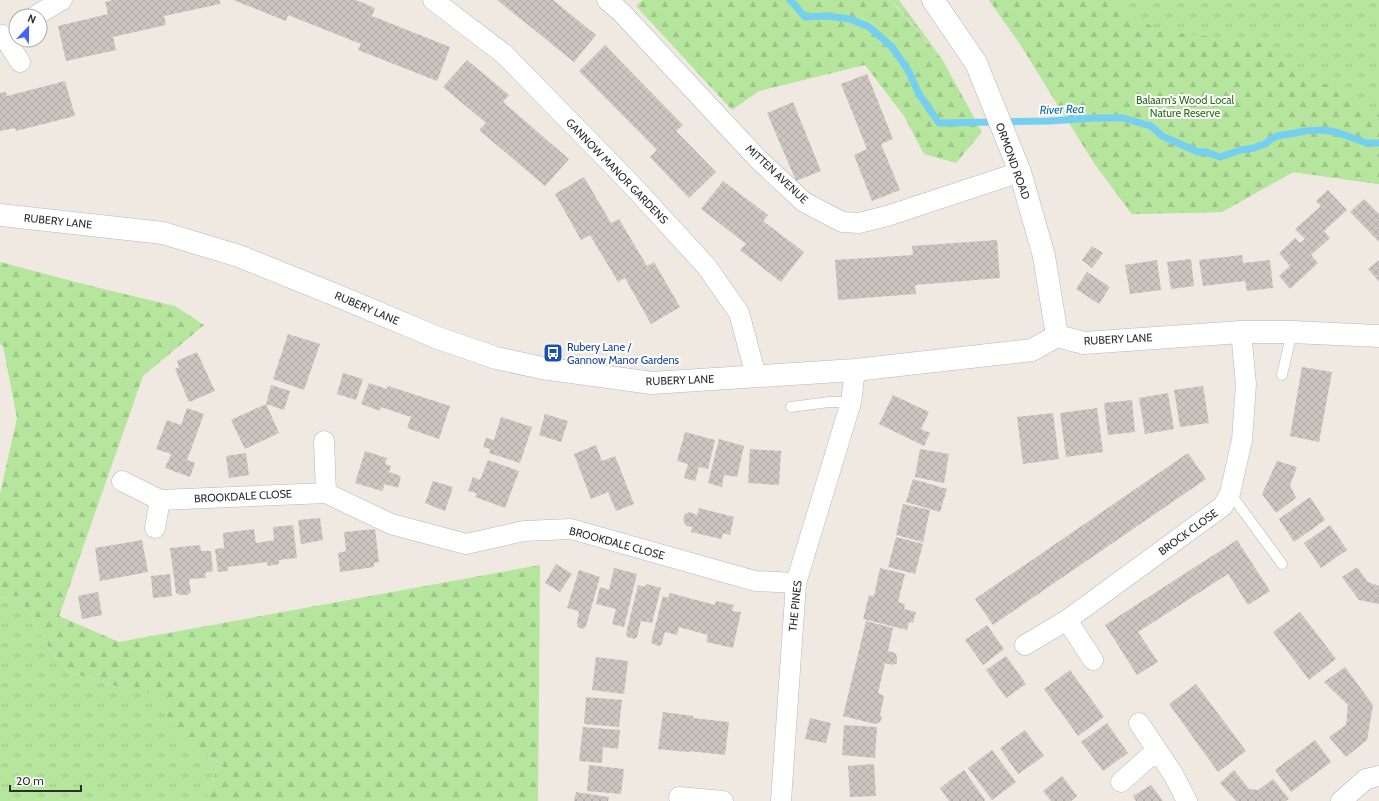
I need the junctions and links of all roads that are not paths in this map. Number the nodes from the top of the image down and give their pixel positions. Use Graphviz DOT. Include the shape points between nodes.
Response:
graph roads {
  1 [pos="62,0"];
  2 [pos="433,0"];
  3 [pos="607,0"];
  4 [pos="932,0"];
  5 [pos="48,9"];
  6 [pos="6,34"];
  7 [pos="20,62"];
  8 [pos="1020,172"];
  9 [pos="0,215"];
  10 [pos="1242,332"];
  11 [pos="1292,332"];
  12 [pos="1058,336"];
  13 [pos="1379,336"];
  14 [pos="854,370"];
  15 [pos="1282,375"];
  16 [pos="756,376"];
  17 [pos="851,402"];
  18 [pos="790,407"];
  19 [pos="324,441"];
  20 [pos="122,481"];
  21 [pos="326,492"];
  22 [pos="1230,493"];
  23 [pos="160,500"];
  24 [pos="155,528"];
  25 [pos="1282,564"];
  26 [pos="796,583"];
  27 [pos="1067,620"];
  28 [pos="1025,645"];
  29 [pos="1093,660"];
  30 [pos="1139,723"];
  31 [pos="1157,750"];
  32 [pos="1379,776"];
  33 [pos="1121,782"];
  34 [pos="679,797"];
  35 [pos="723,801"];
  36 [pos="781,801"];
  37 [pos="1187,801"];
  38 [pos="1341,801"];
  1 -- 5 [label="street"];
  2 -- 16 [label="street, GANNOW MANOR GARDENS" via="504,54 631,184 707,267 739,314"];
  3 -- 8 [label="street, MITTEN AVENUE" via="758,158 804,202 842,222 859,223 887,216"];
  4 -- 8 [label="street, ORMOND ROAD" via="976,63"];
  6 -- 7 [label="street"];
  8 -- 12 [label="street, ORMOND ROAD" via="1044,256"];
  9 -- 16 [label="street, RUBERY LANE" via="163,233 239,256 438,338 496,358 542,368 652,383"];
  10 -- 11 [label="street, RUBERY LANE"];
  10 -- 12 [label="street, RUBERY LANE" via="1084,343"];
  10 -- 22 [label="street, BROCK CLOSE" via="1246,384 1242,433"];
  11 -- 13 [label="street, RUBERY LANE"];
  11 -- 15 [label="lane"];
  12 -- 14 [label="street, RUBERY LANE" via="1032,350"];
  14 -- 16 [label="street, RUBERY LANE"];
  14 -- 17 [label="street, THE PINES"];
  17 -- 18 [label="lane"];
  17 -- 26 [label="street, THE PINES"];
  19 -- 21 [label="street"];
  20 -- 23 [label="street, BROOKDALE CLOSE"];
  21 -- 23 [label="street, BROOKDALE CLOSE"];
  21 -- 26 [label="street, BROOKDALE CLOSE" via="391,524 466,544 524,531 571,529 755,581"];
  22 -- 25 [label="lane"];
  22 -- 27 [label="street, BROCK CLOSE" via="1223,506"];
  23 -- 24 [label="street"];
  26 -- 36 [label="street, THE PINES"];
  27 -- 28 [label="street, BROCK CLOSE"];
  27 -- 29 [label="street"];
  30 -- 31 [label="street"];
  31 -- 33 [label="street"];
  31 -- 37 [label="street"];
  32 -- 38 [label="street" via="1366,779"];
  34 -- 35 [label="street"];
}
